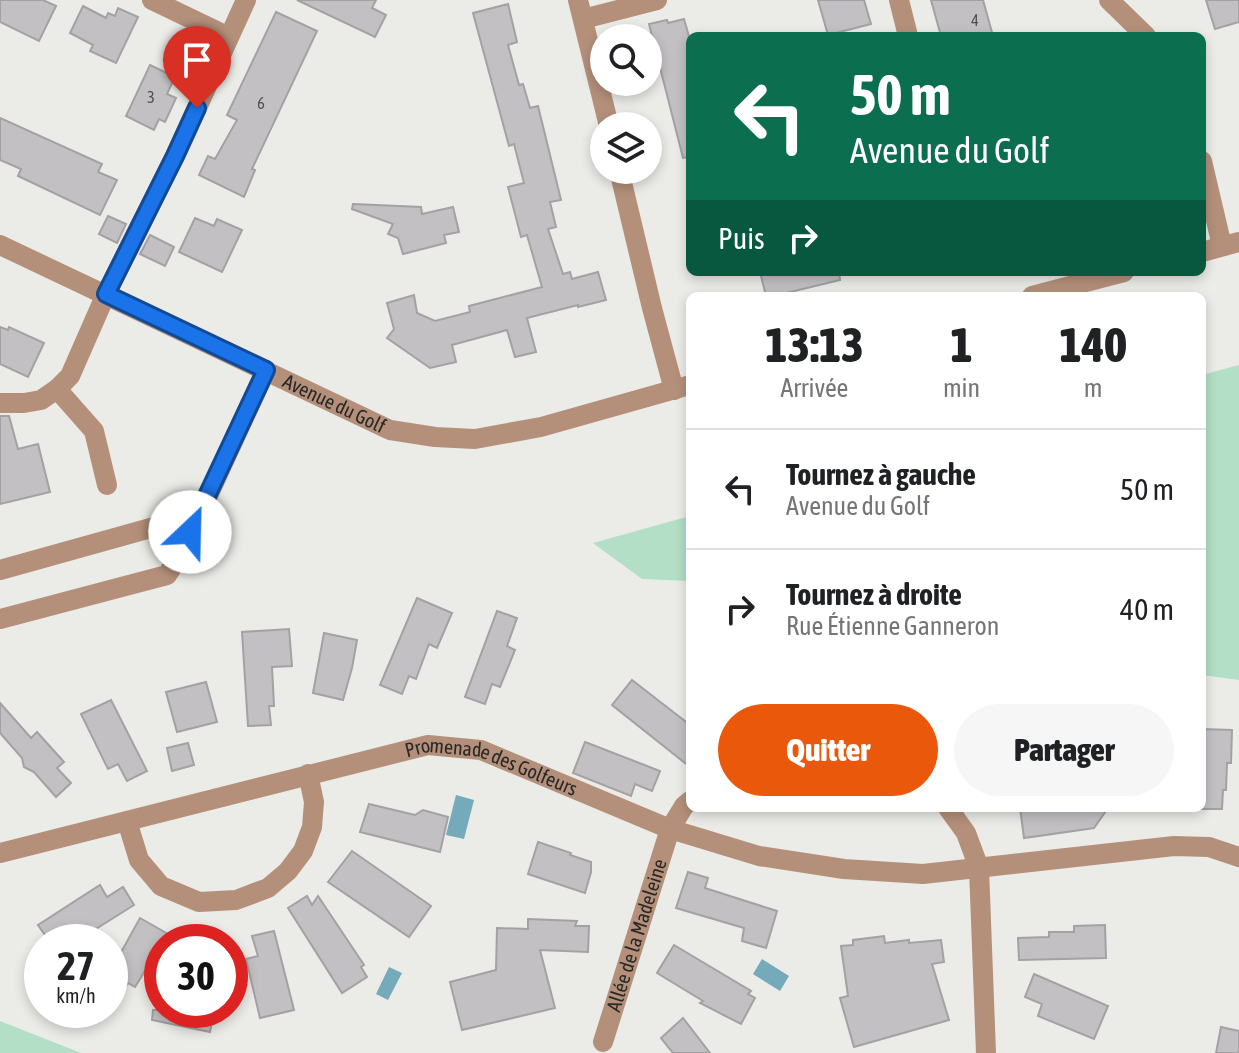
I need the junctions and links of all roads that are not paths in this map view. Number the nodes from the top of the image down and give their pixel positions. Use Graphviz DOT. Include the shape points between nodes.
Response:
graph roads {
  1 [pos="152,0"];
  2 [pos="246,0"];
  3 [pos="657,0"];
  4 [pos="899,0"];
  5 [pos="1109,0"];
  6 [pos="581,10"];
  7 [pos="907,32"];
  8 [pos="1142,32"];
  9 [pos="229,37"];
  10 [pos="606,112"];
  11 [pos="1206,172"];
  12 [pos="622,184"];
  13 [pos="1231,244"];
  14 [pos="0,245"];
  15 [pos="1206,251"];
  16 [pos="1109,276"];
  17 [pos="1047,292"];
  18 [pos="106,294"];
  19 [pos="266,370"];
  20 [pos="682,388"];
  21 [pos="57,389"];
  22 [pos="0,403"];
  23 [pos="107,485"];
  24 [pos="197,515"];
  25 [pos="0,570"];
  26 [pos="0,619"];
  27 [pos="308,774"];
  28 [pos="686,804"];
  29 [pos="951,812"];
  30 [pos="127,821"];
  31 [pos="670,829"];
  32 [pos="0,853"];
  33 [pos="1239,857"];
  34 [pos="979,868"];
  35 [pos="603,1042"];
  36 [pos="986,1053"];
  1 -- 9 [label="street"];
  2 -- 9 [label="street"];
  3 -- 6 [label="street"];
  4 -- 7 [label="street"];
  5 -- 8 [label="street"];
  6 -- 10 [label="street"];
  9 -- 18 [label="street"];
  11 -- 13 [label="street"];
  12 -- 20 [label="street" via="652,308"];
  13 -- 15 [label="street"];
  14 -- 18 [label="street, Avenue du Golf"];
  16 -- 17 [label="street"];
  18 -- 19 [label="street, Avenue du Golf"];
  18 -- 21 [label="street" via="70,376"];
  19 -- 20 [label="street, Avenue du Golf" via="390,430 475,439 541,427"];
  19 -- 24 [label="street"];
  21 -- 22 [label="street" via="41,400"];
  21 -- 23 [label="street" via="94,431"];
  24 -- 25 [label="street"];
  24 -- 26 [label="street" via="167,575"];
  27 -- 30 [label="street, Promenade des Golfeurs"];
  27 -- 30 [label="street" via="314,802 303,851 268,888 236,900 199,902 161,886 139,860"];
  27 -- 31 [label="street, Promenade des Golfeurs" via="428,745 481,750"];
  28 -- 31 [label="street"];
  29 -- 34 [label="street" via="966,833"];
  30 -- 32 [label="street, Promenade des Golfeurs"];
  31 -- 34 [label="street, Promenade des Golfeurs" via="759,856 844,869 923,874"];
  31 -- 35 [label="street, Allée de la Madeleine"];
  33 -- 34 [label="street, Promenade des Golfeurs" via="1209,847 1174,846"];
  34 -- 36 [label="street"];
}
